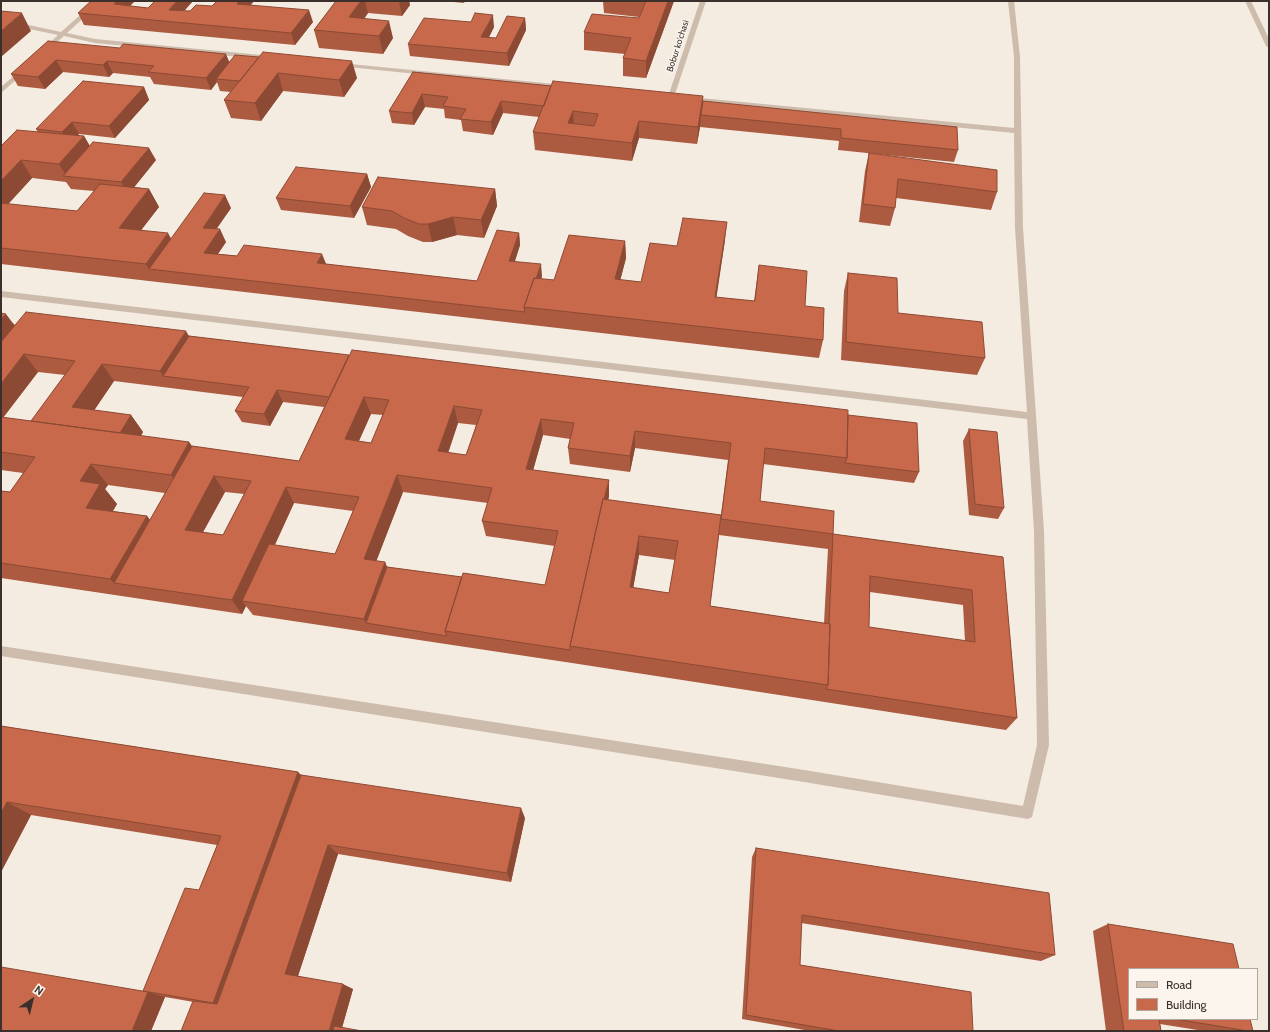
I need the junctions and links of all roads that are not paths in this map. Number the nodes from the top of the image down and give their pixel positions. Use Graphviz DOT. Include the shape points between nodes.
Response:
graph roads {
  1 [pos="99,1"];
  2 [pos="703,1"];
  3 [pos="1011,1"];
  4 [pos="1248,1"];
  5 [pos="1,22"];
  6 [pos="62,34"];
  7 [pos="1269,46"];
  8 [pos="40,55"];
  9 [pos="283,59"];
  10 [pos="330,64"];
  11 [pos="29,65"];
  12 [pos="575,88"];
  13 [pos="1,91"];
  14 [pos="662,96"];
  15 [pos="671,97"];
  16 [pos="1018,131"];
  17 [pos="1,294"];
  18 [pos="1031,416"];
  19 [pos="1,651"];
  1 -- 6 [label="street"];
  2 -- 15 [label="street, Bobur ko'chasi"];
  3 -- 16 [label="street" via="1017,57"];
  4 -- 7 [label="street"];
  5 -- 6 [label="street"];
  6 -- 8 [label="street"];
  6 -- 9 [label="street" via="95,41"];
  10 -- 12 [label="street"];
  11 -- 13 [label="street"];
  14 -- 15 [label="street"];
  15 -- 16 [label="street"];
  16 -- 18 [label="street" via="1019,228"];
  17 -- 18 [label="street"];
  18 -- 19 [label="street" via="1039,531 1044,746 1028,813"];
}
